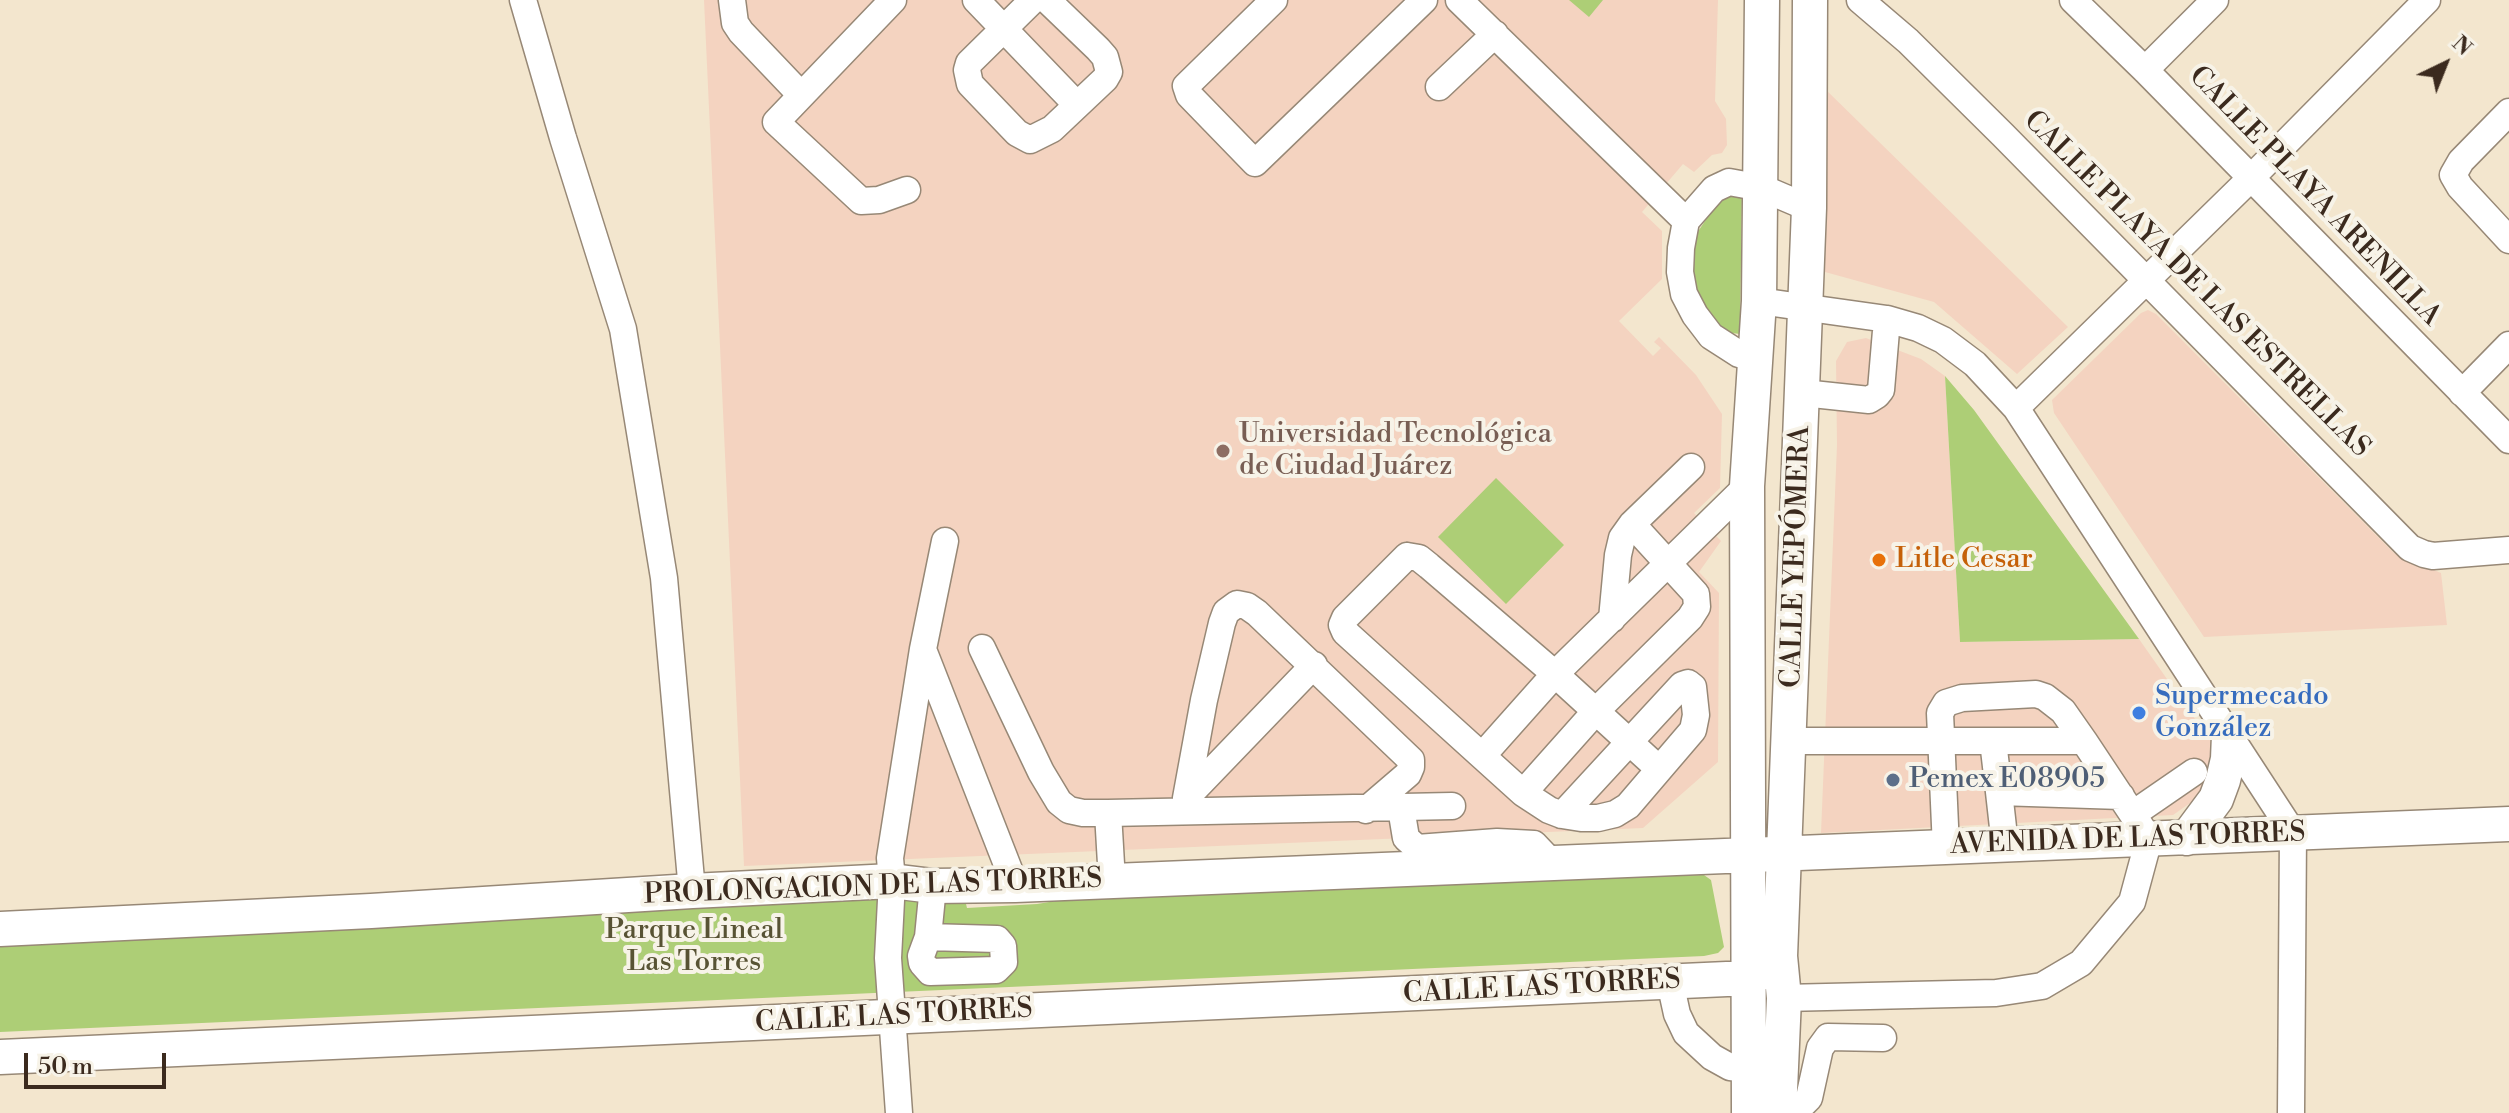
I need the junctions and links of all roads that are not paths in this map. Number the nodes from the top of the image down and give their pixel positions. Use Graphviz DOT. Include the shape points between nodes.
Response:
graph roads {
  1 [pos="523,0"];
  2 [pos="732,0"];
  3 [pos="893,0"];
  4 [pos="976,0"];
  5 [pos="1033,0"];
  6 [pos="1047,0"];
  7 [pos="1274,0"];
  8 [pos="1424,0"];
  9 [pos="1459,0"];
  10 [pos="1762,0"];
  11 [pos="1810,0"];
  12 [pos="1860,0"];
  13 [pos="2073,0"];
  14 [pos="2215,0"];
  15 [pos="2427,0"];
  16 [pos="1004,29"];
  17 [pos="1495,34"];
  18 [pos="2145,70"];
  19 [pos="1439,87"];
  20 [pos="801,95"];
  21 [pos="1077,105"];
  22 [pos="2509,112"];
  23 [pos="2251,178"];
  24 [pos="1762,188"];
  25 [pos="907,190"];
  26 [pos="1809,208"];
  27 [pos="1686,221"];
  28 [pos="2509,240"];
  29 [pos="2146,279"];
  30 [pos="1759,301"];
  31 [pos="1806,309"];
  32 [pos="1887,319"];
  33 [pos="2509,345"];
  34 [pos="1757,360"];
  35 [pos="1803,393"];
  36 [pos="2462,393"];
  37 [pos="2016,408"];
  38 [pos="2509,440"];
  39 [pos="1691,467"];
  40 [pos="1747,486"];
  41 [pos="1632,524"];
  42 [pos="945,541"];
  43 [pos="2509,550"];
  44 [pos="1670,563"];
  45 [pos="1612,619"];
  46 [pos="982,648"];
  47 [pos="923,649"];
  48 [pos="1314,665"];
  49 [pos="1555,674"];
  50 [pos="1596,711"];
  51 [pos="2229,735"];
  52 [pos="1629,741"];
  53 [pos="1790,741"];
  54 [pos="1940,741"];
  55 [pos="1993,741"];
  56 [pos="2084,741"];
  57 [pos="1482,756"];
  58 [pos="1659,769"];
  59 [pos="2194,772"];
  60 [pos="1999,792"];
  61 [pos="1523,793"];
  62 [pos="1179,805"];
  63 [pos="1452,806"];
  64 [pos="1401,808"];
  65 [pos="1366,810"];
  66 [pos="1108,813"];
  67 [pos="1562,815"];
  68 [pos="2135,817"];
  69 [pos="2509,824"];
  70 [pos="2293,833"];
  71 [pos="2187,838"];
  72 [pos="2005,845"];
  73 [pos="1946,848"];
  74 [pos="1785,854"];
  75 [pos="1746,856"];
  76 [pos="1552,863"];
  77 [pos="892,881"];
  78 [pos="1112,881"];
  79 [pos="1015,885"];
  80 [pos="933,886"];
  81 [pos="692,891"];
  82 [pos="0,929"];
  83 [pos="1780,956"];
  84 [pos="888,958"];
  85 [pos="1749,978"];
  86 [pos="1670,982"];
  87 [pos="1784,998"];
  88 [pos="894,1017"];
  89 [pos="1883,1038"];
  90 [pos="0,1057"];
  91 [pos="1749,1069"];
  92 [pos="1769,1111"];
  93 [pos="899,1113"];
  94 [pos="2291,1113"];
  1 -- 81 [label="street" via="623,329 664,578"];
  2 -- 20 [label="street" via="741,32"];
  3 -- 20 [label="street"];
  4 -- 16 [label="street"];
  5 -- 16 [label="street"];
  6 -- 21 [label="street" via="1098,49 1108,66 1105,79"];
  7 -- 8 [label="street" via="1186,86 1255,163"];
  9 -- 17 [label="street"];
  10 -- 24 [label="main road, CALLE YEPÓMERA"];
  11 -- 26 [label="main road, CALLE YEPÓMERA"];
  12 -- 29 [label="street, CALLE PLAYA DE LAS ESTRELLAS" via="1908,41"];
  13 -- 18 [label="street, CALLE PLAYA ARENILLA"];
  14 -- 18 [label="street"];
  15 -- 23 [label="street"];
  16 -- 21 [label="street"];
  16 -- 21 [label="street" via="969,63 967,77 1017,133 1035,139"];
  17 -- 19 [label="street"];
  17 -- 27 [label="street"];
  18 -- 23 [label="street, CALLE PLAYA ARENILLA"];
  20 -- 25 [label="street" via="776,122 861,201"];
  22 -- 28 [label="street" via="2453,175"];
  23 -- 29 [label="street"];
  23 -- 36 [label="street, CALLE PLAYA ARENILLA"];
  24 -- 26 [label="street"];
  24 -- 27 [label="street" via="1722,184"];
  24 -- 30 [label="main road, CALLE YEPÓMERA"];
  26 -- 31 [label="main road, CALLE YEPÓMERA"];
  27 -- 34 [label="street" via="1680,260 1684,294 1711,336"];
  29 -- 37 [label="street"];
  29 -- 43 [label="street, CALLE PLAYA DE LAS ESTRELLAS" via="2410,548 2433,556"];
  30 -- 31 [label="street"];
  30 -- 34 [label="main road, CALLE YEPÓMERA"];
  31 -- 32 [label="street"];
  31 -- 35 [label="main road, CALLE YEPÓMERA"];
  32 -- 35 [label="street" via="1877,395 1869,400"];
  32 -- 37 [label="street" via="1943,340 1975,364"];
  33 -- 36 [label="street"];
  34 -- 40 [label="main road, CALLE YEPÓMERA"];
  35 -- 53 [label="main road, CALLE YEPÓMERA"];
  36 -- 38 [label="street, CALLE PLAYA ARENILLA"];
  37 -- 51 [label="street"];
  39 -- 41 [label="street"];
  40 -- 44 [label="street"];
  40 -- 75 [label="main road, CALLE YEPÓMERA"];
  41 -- 44 [label="street"];
  41 -- 45 [label="street" via="1618,555"];
  42 -- 47 [label="street"];
  44 -- 45 [label="street"];
  44 -- 50 [label="street" via="1696,594 1697,607"];
  45 -- 49 [label="street"];
  46 -- 66 [label="street" via="1059,802 1069,810"];
  47 -- 77 [label="street" via="890,858"];
  47 -- 79 [label="street"];
  48 -- 62 [label="street"];
  48 -- 62 [label="street" via="1247,606 1237,604 1226,612"];
  48 -- 65 [label="street" via="1411,760 1408,774"];
  49 -- 50 [label="street"];
  49 -- 57 [label="street"];
  49 -- 57 [label="street" via="1413,556 1402,559 1352,610 1342,625 1345,632"];
  50 -- 52 [label="street"];
  50 -- 61 [label="street"];
  51 -- 70 [label="street"];
  51 -- 71 [label="main road" via="2216,799"];
  52 -- 58 [label="street"];
  52 -- 58 [label="street" via="1682,685 1693,687 1693,730"];
  52 -- 67 [label="street"];
  53 -- 54 [label="street"];
  53 -- 74 [label="main road, CALLE YEPÓMERA"];
  54 -- 55 [label="street"];
  54 -- 56 [label="street" via="1940,713 1946,703 2027,693 2045,697 2063,711"];
  54 -- 73 [label="street"];
  55 -- 56 [label="street"];
  55 -- 60 [label="street"];
  56 -- 68 [label="street"];
  57 -- 61 [label="street"];
  58 -- 67 [label="street" via="1615,814"];
  59 -- 68 [label="street"];
  60 -- 68 [label="street"];
  60 -- 72 [label="street"];
  61 -- 67 [label="street"];
  62 -- 65 [label="street"];
  62 -- 66 [label="street"];
  63 -- 64 [label="street"];
  64 -- 65 [label="street"];
  64 -- 76 [label="street" via="1406,838 1417,848 1534,844"];
  66 -- 78 [label="street"];
  68 -- 71 [label="main road, AVENIDA DE LAS TORRES"];
  68 -- 72 [label="main road, AVENIDA DE LAS TORRES"];
  68 -- 87 [label="street" via="2132,902 2081,963 2042,986 1996,993"];
  69 -- 70 [label="main road, AVENIDA DE LAS TORRES"];
  70 -- 71 [label="main road, AVENIDA DE LAS TORRES"];
  70 -- 94 [label="street"];
  72 -- 73 [label="main road, AVENIDA DE LAS TORRES"];
  73 -- 74 [label="main road, AVENIDA DE LAS TORRES"];
  74 -- 75 [label="main road, AVENIDA DE LAS TORRES"];
  74 -- 83 [label="main road, CALLE YEPÓMERA"];
  75 -- 76 [label="main road, PROLONGACION DE LAS TORRES"];
  75 -- 85 [label="main road, CALLE YEPÓMERA"];
  76 -- 78 [label="main road, PROLONGACION DE LAS TORRES"];
  77 -- 80 [label="main road, PROLONGACION DE LAS TORRES"];
  77 -- 81 [label="main road, PROLONGACION DE LAS TORRES"];
  77 -- 84 [label="street"];
  78 -- 79 [label="main road, PROLONGACION DE LAS TORRES"];
  79 -- 80 [label="main road, PROLONGACION DE LAS TORRES"];
  80 -- 84 [label="street" via="924,947"];
  81 -- 82 [label="main road, PROLONGACION DE LAS TORRES"];
  83 -- 85 [label="main road"];
  83 -- 87 [label="main road, CALLE YEPÓMERA"];
  84 -- 88 [label="street"];
  85 -- 86 [label="main road, CALLE LAS TORRES"];
  85 -- 91 [label="main road, CALLE YEPÓMERA"];
  86 -- 88 [label="main road, CALLE LAS TORRES"];
  86 -- 91 [label="street" via="1686,1033 1712,1057"];
  87 -- 92 [label="main road, CALLE YEPÓMERA"];
  88 -- 90 [label="main road, CALLE LAS TORRES"];
  88 -- 93 [label="street"];
  89 -- 92 [label="street" via="1828,1037 1820,1048 1809,1098 1800,1107"];
  91 -- 92 [label="main road, CALLE YEPÓMERA"];
}
